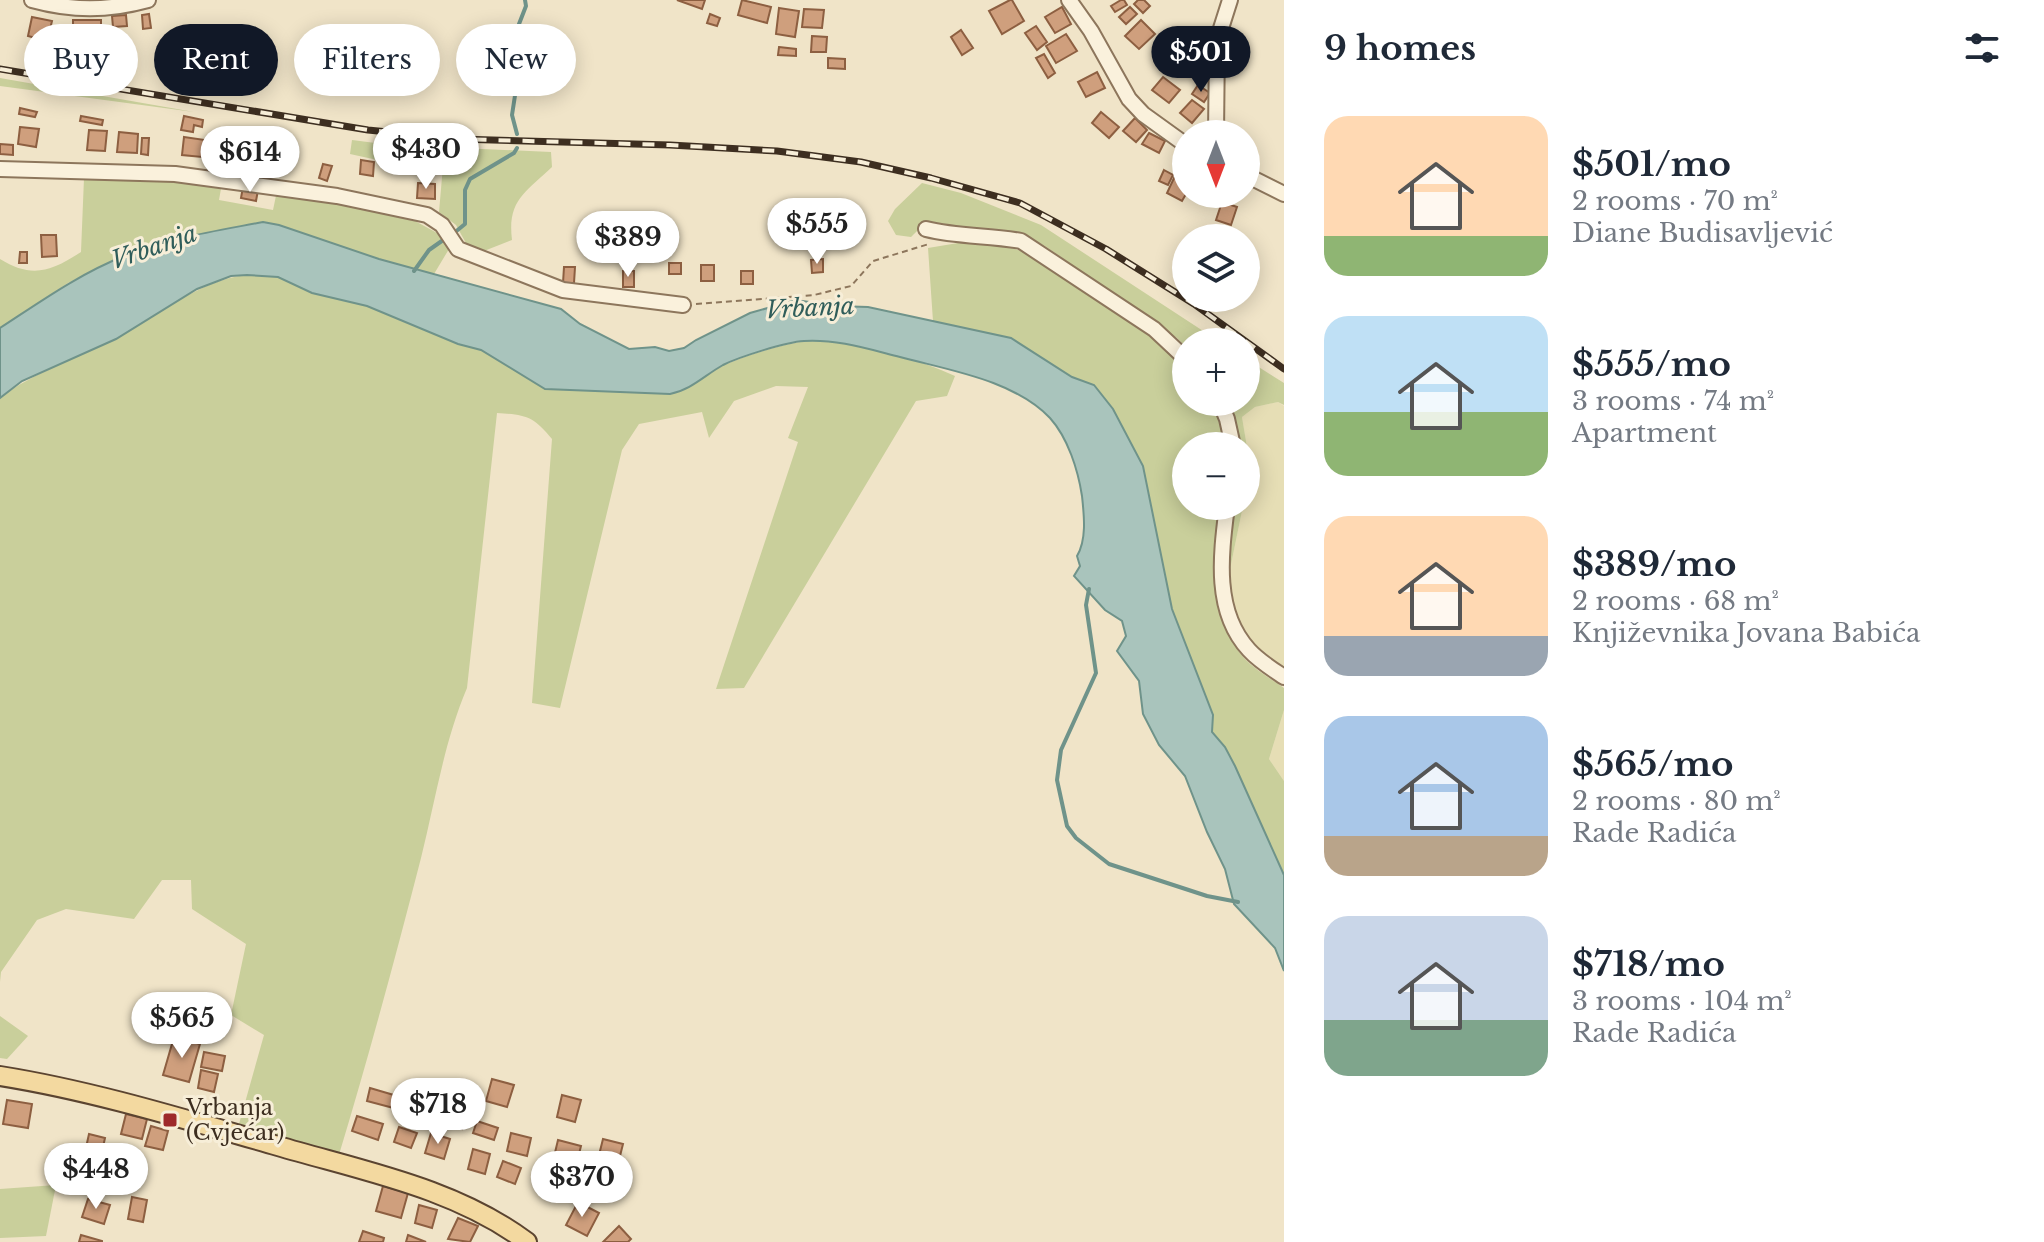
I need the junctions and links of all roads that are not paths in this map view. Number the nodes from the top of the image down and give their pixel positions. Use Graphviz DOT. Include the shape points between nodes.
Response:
graph roads {
  1 [pos="32,0"];
  2 [pos="148,0"];
  3 [pos="1069,0"];
  4 [pos="1230,0"];
  5 [pos="1216,120"];
  6 [pos="1172,135"];
  7 [pos="0,169"];
  8 [pos="1260,182"];
  9 [pos="1284,194"];
  10 [pos="928,236"];
  11 [pos="683,305"];
  12 [pos="1172,346"];
  13 [pos="1225,520"];
  14 [pos="1284,677"];
  15 [pos="0,1076"];
  16 [pos="527,1242"];
  1 -- 2 [label="street" via="75,9"];
  3 -- 6 [label="street" via="1129,99"];
  4 -- 5 [label="street" via="1217,41"];
  7 -- 11 [label="street" via="175,174 337,196 427,215 468,254 563,290"];
  8 -- 9 [label="street"];
  10 -- 12 [label="street" via="1021,241"];
  13 -- 14 [label="street" via="1220,561 1230,619 1251,653"];
  15 -- 16 [label="main road" via="124,1103 423,1188 488,1216"];
}
